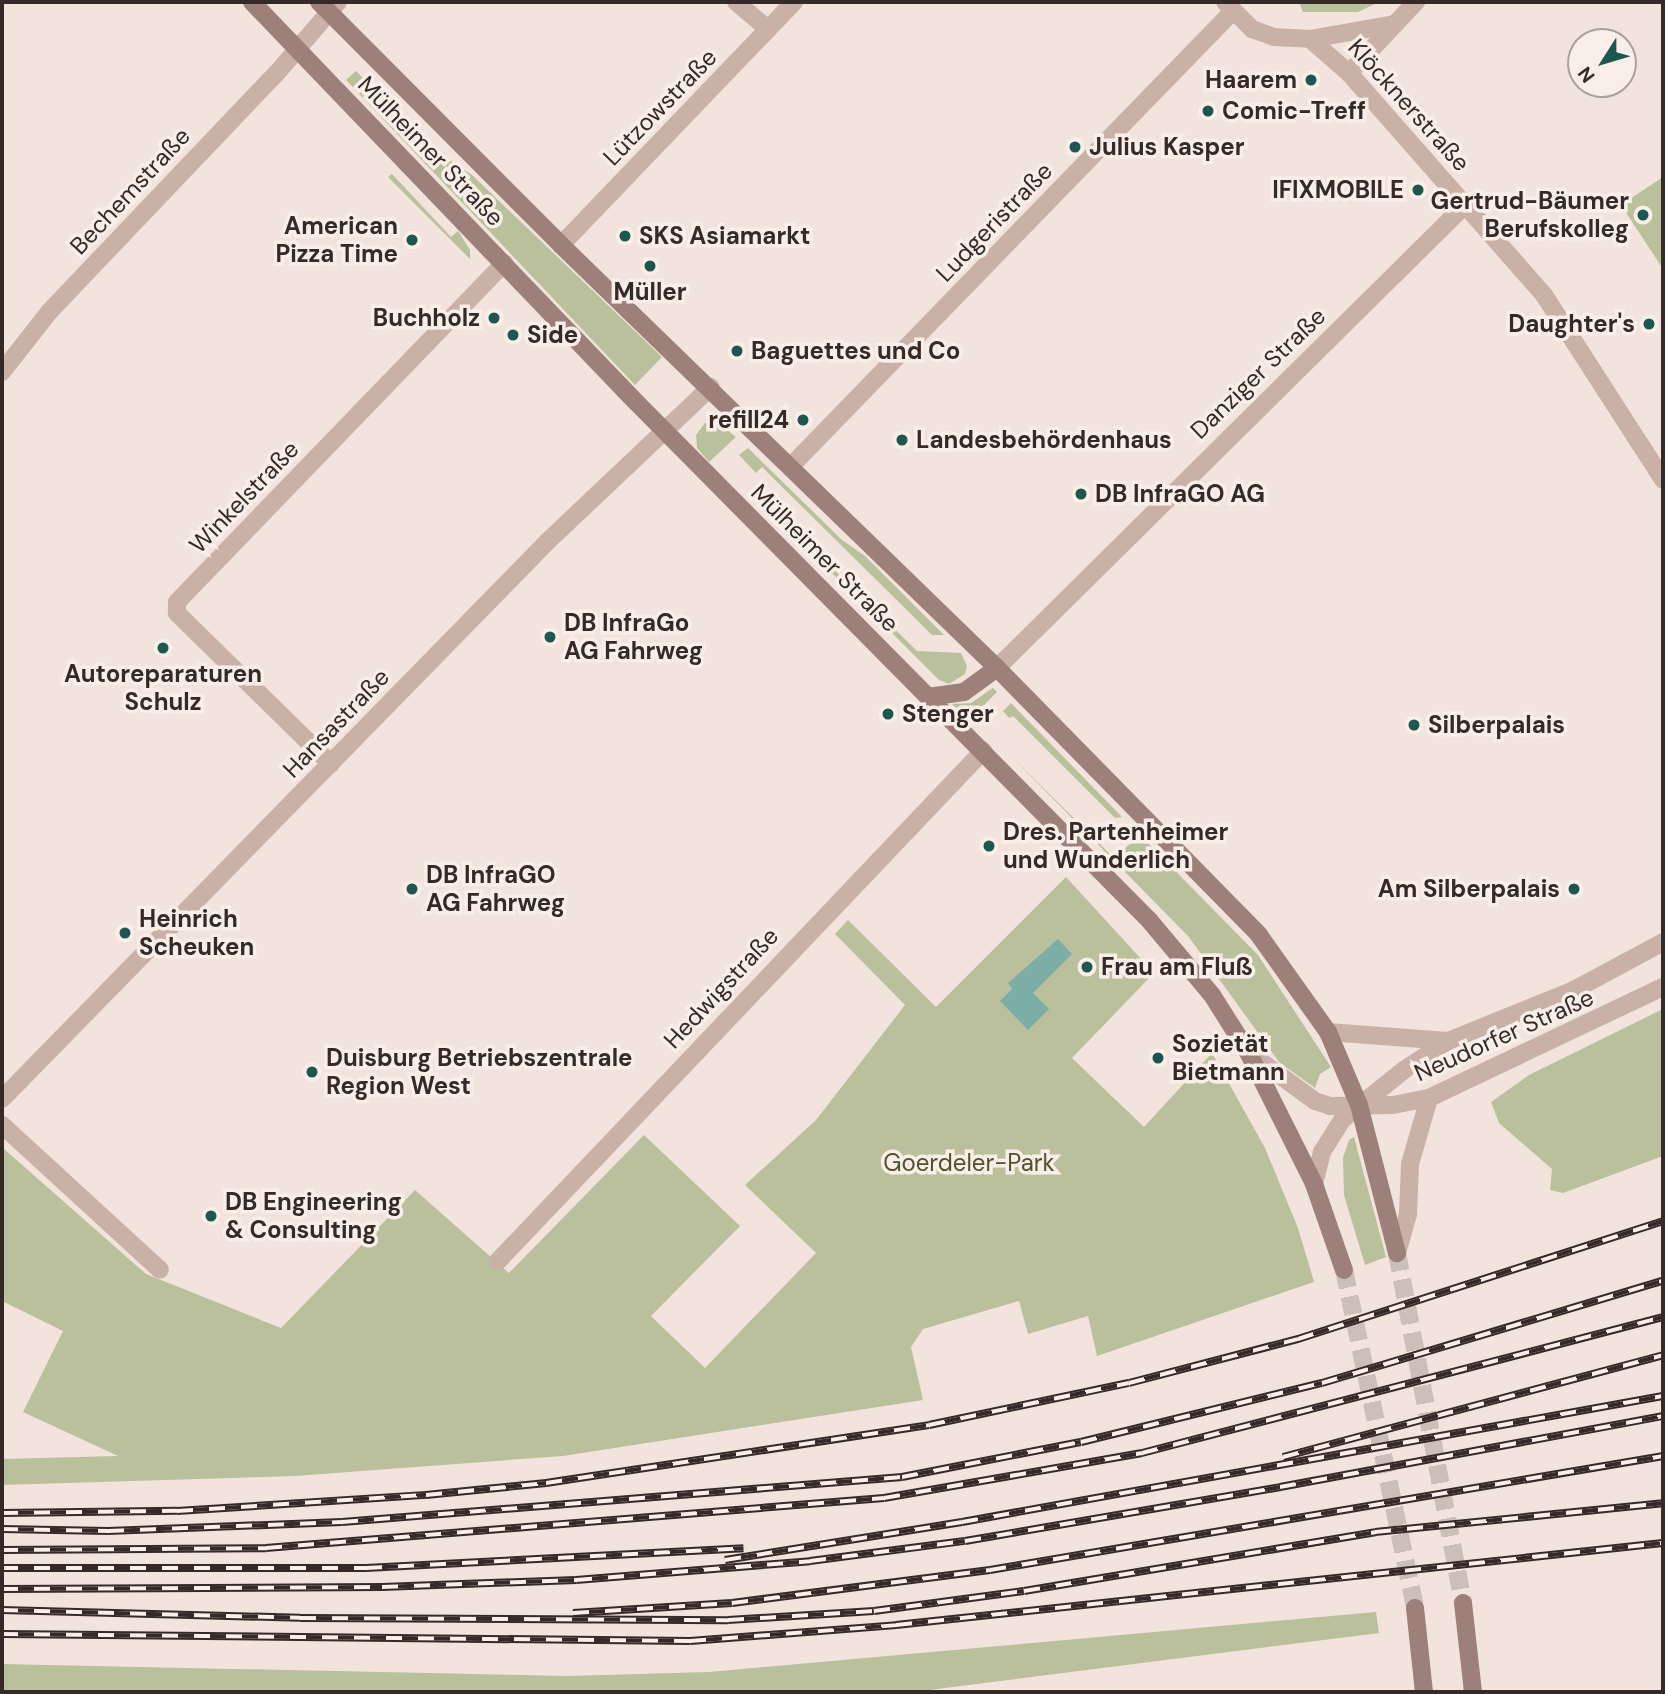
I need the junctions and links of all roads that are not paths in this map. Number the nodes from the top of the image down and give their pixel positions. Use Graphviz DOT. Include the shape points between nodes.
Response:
graph roads {
  1 [pos="252,2"];
  2 [pos="736,2"];
  3 [pos="794,2"];
  4 [pos="1416,2"];
  5 [pos="329,5"];
  6 [pos="1228,7"];
  7 [pos="1395,24"];
  8 [pos="768,29"];
  9 [pos="1310,39"];
  10 [pos="300,49"];
  11 [pos="1349,73"];
  12 [pos="1466,204"];
  13 [pos="561,245"];
  14 [pos="504,263"];
  15 [pos="2,372"];
  16 [pos="711,387"];
  17 [pos="666,433"];
  18 [pos="791,466"];
  19 [pos="1663,480"];
  20 [pos="997,668"];
  21 [pos="928,697"];
  22 [pos="983,751"];
  23 [pos="331,764"];
  24 [pos="1663,942"];
  25 [pos="1663,987"];
  26 [pos="1328,1032"];
  27 [pos="1448,1041"];
  28 [pos="1248,1052"];
  29 [pos="1429,1098"];
  30 [pos="2,1099"];
  31 [pos="1359,1105"];
  32 [pos="2,1125"];
  33 [pos="1314,1184"];
  34 [pos="1397,1253"];
  35 [pos="498,1261"];
  36 [pos="160,1270"];
  37 [pos="1344,1270"];
  38 [pos="1463,1603"];
  39 [pos="1415,1608"];
  40 [pos="1424,1692"];
  41 [pos="1473,1692"];
  1 -- 10 [label="main road, Mülheimer Straße"];
  2 -- 8 [label="street"];
  3 -- 8 [label="street, Lützowstraße"];
  4 -- 7 [label="street"];
  5 -- 10 [label="street, Bechemstraße"];
  5 -- 13 [label="main road, Mülheimer Straße"];
  6 -- 9 [label="street" via="1252,29 1274,37"];
  6 -- 18 [label="street, Ludgeristraße"];
  7 -- 9 [label="street"];
  7 -- 11 [label="street"];
  8 -- 13 [label="street, Lützowstraße"];
  9 -- 11 [label="street, Klöcknerstraße"];
  10 -- 14 [label="main road, Mülheimer Straße"];
  10 -- 15 [label="street, Bechemstraße" via="49,312"];
  11 -- 12 [label="street, Klöcknerstraße"];
  12 -- 19 [label="street, Klöcknerstraße" via="1544,295"];
  12 -- 20 [label="street, Danziger Straße"];
  13 -- 16 [label="main road, Mülheimer Straße"];
  14 -- 17 [label="main road, Mülheimer Straße"];
  14 -- 23 [label="street, Winkelstraße" via="177,602 177,613"];
  16 -- 17 [label="street, Hansastraße"];
  16 -- 18 [label="main road, Mülheimer Straße"];
  17 -- 21 [label="main road, Mülheimer Straße"];
  17 -- 23 [label="street, Hansastraße" via="548,541"];
  18 -- 20 [label="main road, Mülheimer Straße"];
  20 -- 21 [label="main road" via="964,692"];
  20 -- 26 [label="main road, Mülheimer Straße" via="1259,935"];
  21 -- 22 [label="main road, Mülheimer Straße"];
  22 -- 28 [label="main road, Mülheimer Straße" via="1149,920 1212,995"];
  22 -- 35 [label="street, Hedwigstraße"];
  23 -- 30 [label="street, Hansastraße"];
  24 -- 27 [label="street, Neudorfer Straße" via="1574,990"];
  25 -- 29 [label="street, Neudorfer Straße"];
  26 -- 27 [label="street, Neudorfer Straße"];
  26 -- 31 [label="main road, Mülheimer Straße"];
  27 -- 31 [label="street, Neudorfer Straße"];
  28 -- 31 [label="street, Neudorfer Straße" via="1304,1097 1330,1106"];
  28 -- 33 [label="main road, Mülheimer Straße"];
  29 -- 31 [label="street, Neudorfer Straße"];
  29 -- 34 [label="street" via="1410,1164 1408,1214"];
  31 -- 33 [label="street, Neudorfer Straße" via="1332,1134"];
  31 -- 34 [label="main road, Mülheimer Straße"];
  32 -- 36 [label="street"];
  33 -- 37 [label="main road, Mülheimer Straße"];
  38 -- 41 [label="main road"];
  39 -- 40 [label="main road"];
}
